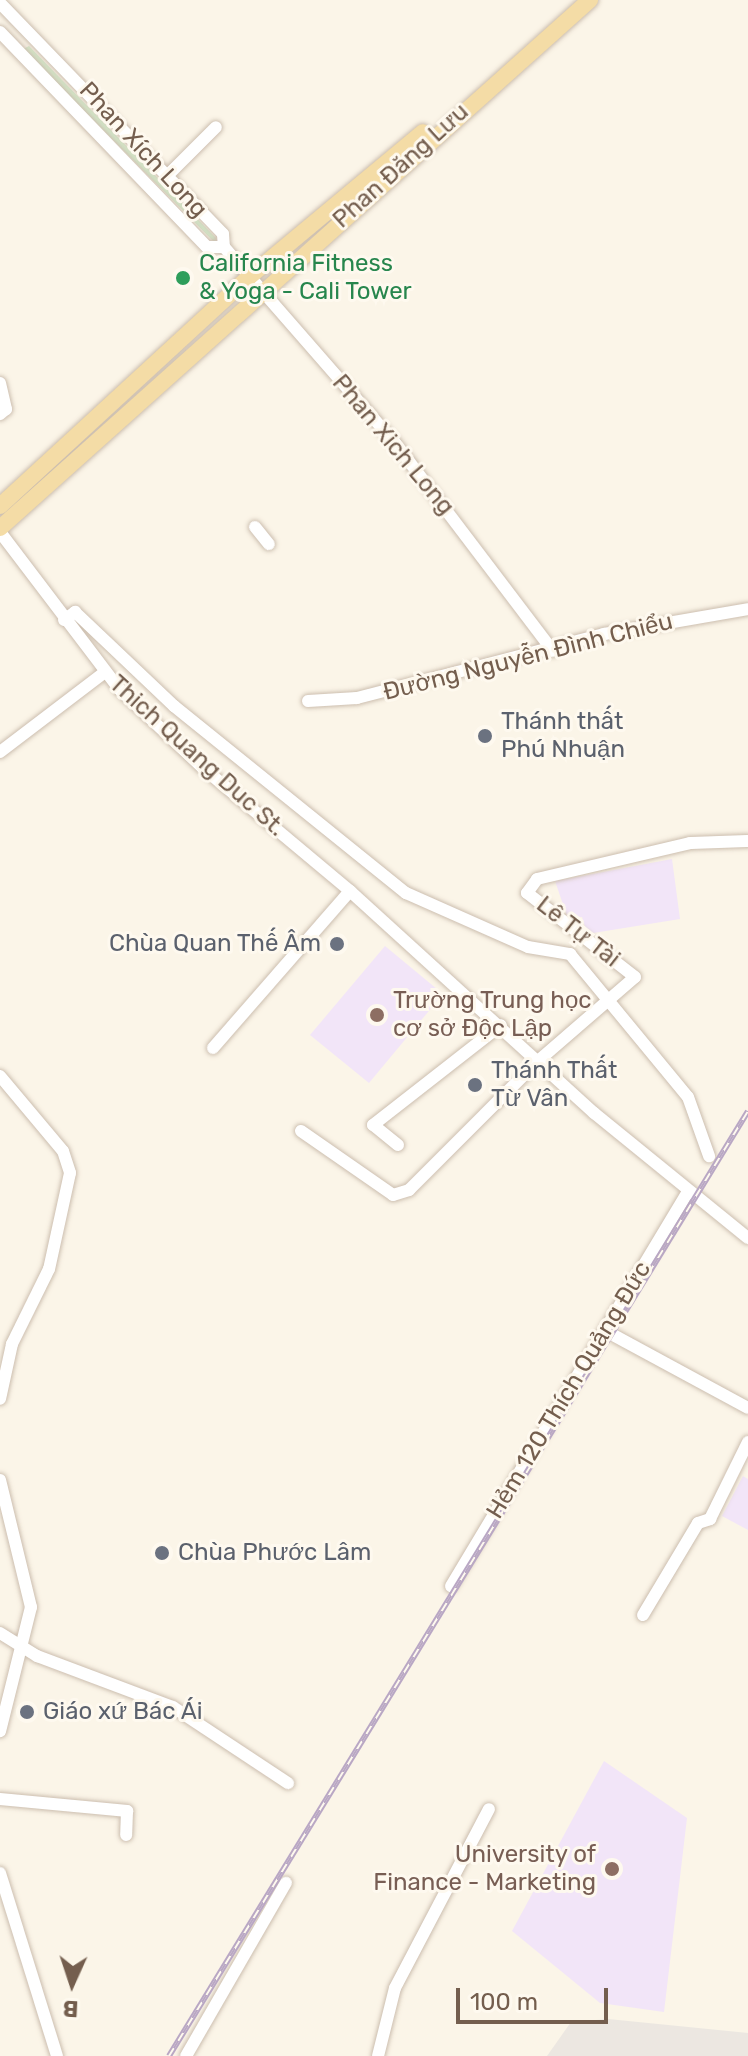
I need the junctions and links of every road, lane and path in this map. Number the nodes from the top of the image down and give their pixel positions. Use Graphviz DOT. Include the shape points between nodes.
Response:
graph roads {
  1 [pos="576,0"];
  2 [pos="590,0"];
  3 [pos="0,3"];
  4 [pos="0,32"];
  5 [pos="30,33"];
  6 [pos="13,48"];
  7 [pos="216,127"];
  8 [pos="167,176"];
  9 [pos="224,247"];
  10 [pos="249,277"];
  11 [pos="261,291"];
  12 [pos="0,383"];
  13 [pos="0,414"];
  14 [pos="0,506"];
  15 [pos="255,527"];
  16 [pos="0,530"];
  17 [pos="269,544"];
  18 [pos="748,609"];
  19 [pos="64,620"];
  20 [pos="107,645"];
  21 [pos="553,651"];
  22 [pos="92,657"];
  23 [pos="105,672"];
  24 [pos="135,672"];
  25 [pos="117,686"];
  26 [pos="308,701"];
  27 [pos="0,752"];
  28 [pos="748,841"];
  29 [pos="350,891"];
  30 [pos="609,1001"];
  31 [pos="501,1025"];
  32 [pos="213,1048"];
  33 [pos="538,1061"];
  34 [pos="0,1076"];
  35 [pos="301,1131"];
  36 [pos="398,1145"];
  37 [pos="709,1156"];
  38 [pos="687,1193"];
  39 [pos="748,1238"];
  40 [pos="615,1336"];
  41 [pos="0,1399"];
  42 [pos="748,1408"];
  43 [pos="748,1442"];
  44 [pos="0,1480"];
  45 [pos="451,1586"];
  46 [pos="643,1615"];
  47 [pos="0,1633"];
  48 [pos="23,1649"];
  49 [pos="0,1731"];
  50 [pos="288,1783"];
  51 [pos="0,1799"];
  52 [pos="489,1809"];
  53 [pos="126,1835"];
  54 [pos="0,1873"];
  55 [pos="286,1883"];
  56 [pos="57,2056"];
  57 [pos="186,2056"];
  58 [pos="378,2056"];
  1 -- 10 [label="main road, Phan Đăng Lưu"];
  2 -- 11 [label="main road, Phan Đăng Lưu"];
  3 -- 5 [label="street, Phan Xích Long"];
  4 -- 6 [label="street, Phan Xích Long"];
  5 -- 6 [label="street"];
  5 -- 8 [label="street, Phan Xích Long"];
  6 -- 9 [label="street, Phan Xích Long" via="207,247"];
  7 -- 8 [label="street"];
  8 -- 9 [label="street, Phan Xích Long" via="223,234"];
  9 -- 10 [label="street, Phan Xich Long"];
  10 -- 11 [label="street, Phan Xich Long"];
  10 -- 14 [label="main road, Phan Đăng Lưu"];
  11 -- 16 [label="main road, Phan Đăng Lưu"];
  11 -- 21 [label="street, Phan Xich Long" via="395,443"];
  12 -- 13 [label="street" via="6,409"];
  15 -- 17 [label="street"];
  16 -- 19 [label="street, Thich Quang Duc St."];
  18 -- 21 [label="street, Đường Nguyễn Đình Chiểu" via="615,632"];
  19 -- 20 [label="street" via="75,612"];
  19 -- 22 [label="street, Thich Quang Duc St."];
  20 -- 22 [label="street"];
  20 -- 24 [label="street"];
  21 -- 26 [label="street, Đường Nguyễn Đình Chiểu" via="357,698"];
  22 -- 23 [label="street, Thich Quang Duc St."];
  23 -- 25 [label="street, Thich Quang Duc St."];
  23 -- 27 [label="street"];
  24 -- 25 [label="street"];
  24 -- 30 [label="street" via="392,882 528,947 570,954"];
  25 -- 29 [label="street, Thich Quang Duc St."];
  28 -- 30 [label="street, Lê Tự Tài" via="690,843 537,879 527,893 635,977"];
  29 -- 31 [label="street, Thich Quang Duc St."];
  29 -- 32 [label="street"];
  30 -- 33 [label="street, Lê Tự Tài"];
  30 -- 37 [label="street" via="688,1097"];
  31 -- 33 [label="street"];
  31 -- 36 [label="street" via="373,1125"];
  33 -- 35 [label="street, Lê Tự Tài" via="409,1190 393,1195"];
  33 -- 38 [label="street"];
  34 -- 41 [label="street" via="63,1151 70,1173 49,1269 12,1344"];
  38 -- 39 [label="street"];
  38 -- 45 [label="street, Hẻm 120 Thích Quảng Đức" via="543,1443"];
  40 -- 42 [label="street"];
  43 -- 46 [label="street" via="710,1519 698,1523"];
  44 -- 48 [label="street" via="31,1607"];
  47 -- 48 [label="street"];
  48 -- 49 [label="street"];
  48 -- 50 [label="street" via="173,1707"];
  51 -- 53 [label="street" via="127,1811"];
  52 -- 58 [label="street" via="395,1988"];
  54 -- 56 [label="street"];
  55 -- 57 [label="street"];
}
